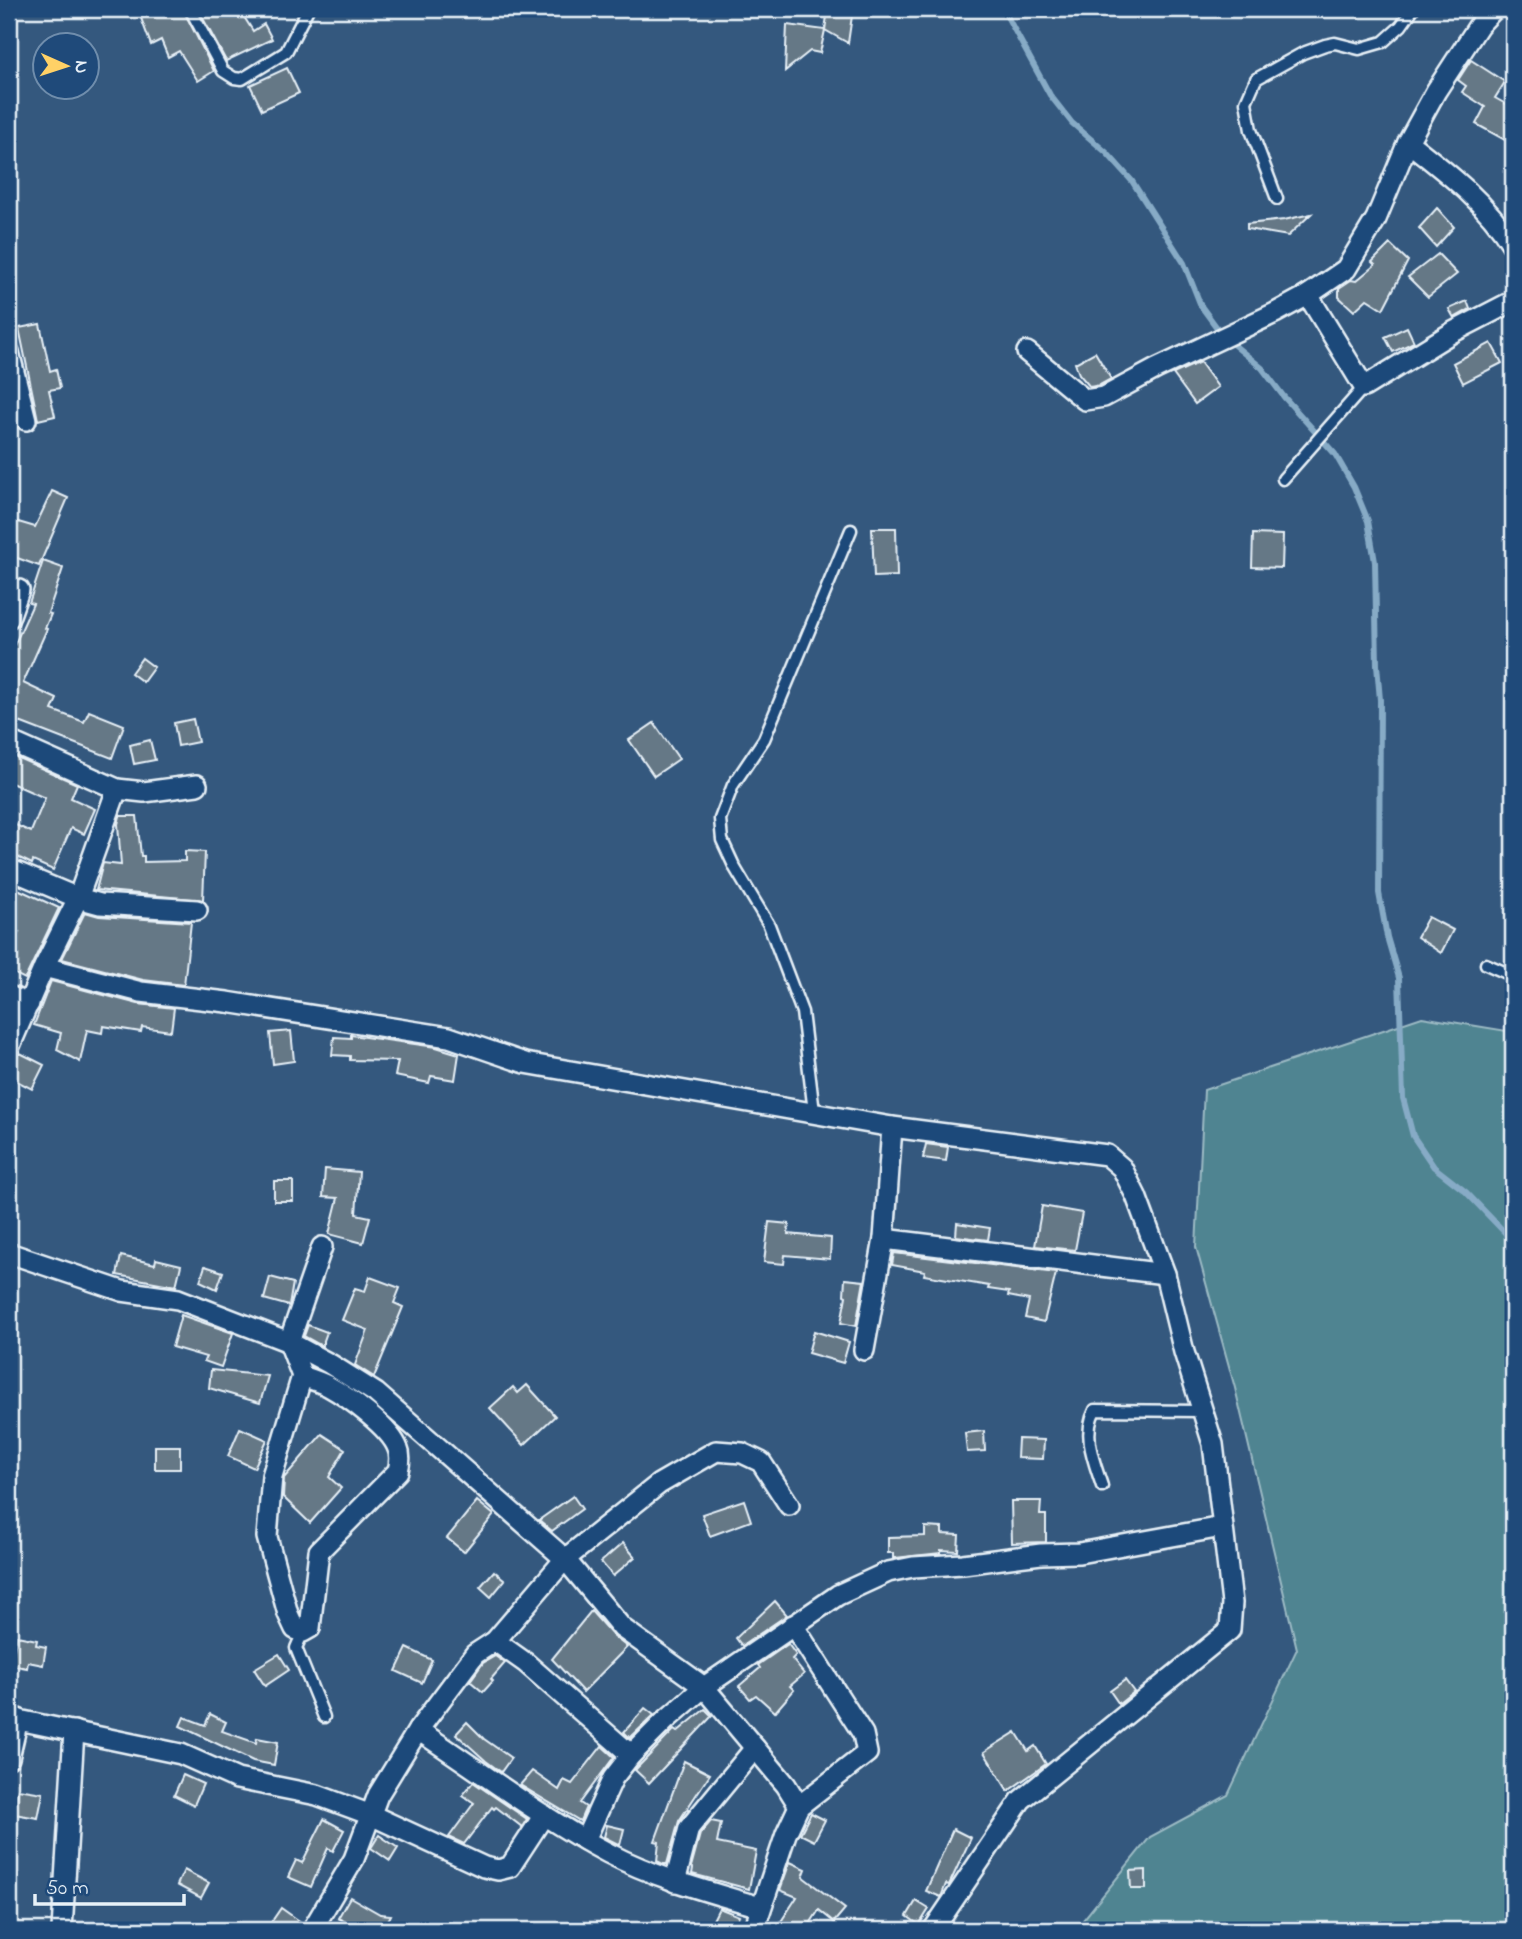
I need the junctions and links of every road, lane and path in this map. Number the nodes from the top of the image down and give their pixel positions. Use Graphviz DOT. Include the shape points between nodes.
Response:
graph roads {
  1 [pos="190,9"];
  2 [pos="308,9"];
  3 [pos="1413,9"];
  4 [pos="1494,9"];
  5 [pos="1408,142"];
  6 [pos="1276,199"];
  7 [pos="1513,247"];
  8 [pos="1308,295"];
  9 [pos="1513,301"];
  10 [pos="9,352"];
  11 [pos="1027,352"];
  12 [pos="1364,387"];
  13 [pos="26,420"];
  14 [pos="1283,479"];
  15 [pos="851,530"];
  16 [pos="14,589"];
  17 [pos="9,618"];
  18 [pos="9,741"];
  19 [pos="197,785"];
  20 [pos="117,789"];
  21 [pos="9,869"];
  22 [pos="78,898"];
  23 [pos="197,909"];
  24 [pos="1486,964"];
  25 [pos="44,967"];
  26 [pos="1513,976"];
  27 [pos="9,996"];
  28 [pos="29,1004"];
  29 [pos="9,1048"];
  30 [pos="814,1112"];
  31 [pos="892,1127"];
  32 [pos="884,1239"];
  33 [pos="322,1247"];
  34 [pos="9,1253"];
  35 [pos="1165,1274"];
  36 [pos="289,1342"];
  37 [pos="864,1350"];
  38 [pos="302,1376"];
  39 [pos="1201,1411"];
  40 [pos="1102,1486"];
  41 [pos="789,1505"];
  42 [pos="1222,1527"];
  43 [pos="565,1559"];
  44 [pos="793,1625"];
  45 [pos="303,1632"];
  46 [pos="495,1640"];
  47 [pos="704,1687"];
  48 [pos="324,1717"];
  49 [pos="13,1718"];
  50 [pos="418,1730"];
  51 [pos="74,1731"];
  52 [pos="755,1748"];
  53 [pos="631,1755"];
  54 [pos="9,1758"];
  55 [pos="799,1806"];
  56 [pos="371,1815"];
  57 [pos="544,1815"];
  58 [pos="585,1840"];
  59 [pos="674,1882"];
  60 [pos="760,1907"];
  61 [pos="62,1930"];
  62 [pos="312,1930"];
  63 [pos="754,1930"];
  64 [pos="933,1930"];
  1 -- 2 [label="lane" via="223,71 242,79 286,51"];
  3 -- 6 [label="lane" via="1383,42 1359,48 1325,45 1256,79 1246,103 1248,116"];
  4 -- 5 [label="street" via="1436,91"];
  5 -- 7 [label="street" via="1459,182"];
  5 -- 8 [label="street" via="1376,219 1346,269"];
  8 -- 11 [label="street" via="1104,397 1084,400"];
  8 -- 12 [label="street"];
  9 -- 12 [label="street"];
  10 -- 13 [label="street"];
  12 -- 14 [label="lane"];
  15 -- 30 [label="lane" via="764,739 733,785 720,819 722,840 769,925 802,1012"];
  16 -- 17 [label="street"];
  18 -- 20 [label="street"];
  19 -- 20 [label="street" via="144,792"];
  20 -- 22 [label="street"];
  21 -- 22 [label="street"];
  22 -- 23 [label="street" via="100,904"];
  22 -- 25 [label="street"];
  24 -- 26 [label="lane"];
  25 -- 28 [label="street"];
  25 -- 30 [label="street" via="141,992 449,1037 525,1063"];
  27 -- 28 [label="street"];
  28 -- 29 [label="street"];
  30 -- 31 [label="street"];
  31 -- 32 [label="street"];
  31 -- 35 [label="street" via="1107,1155 1122,1168 1136,1196"];
  32 -- 35 [label="street"];
  32 -- 37 [label="street"];
  33 -- 36 [label="street"];
  34 -- 36 [label="street" via="122,1291 178,1299"];
  35 -- 39 [label="street"];
  36 -- 38 [label="street"];
  36 -- 43 [label="street" via="376,1393"];
  38 -- 45 [label="street" via="272,1476 267,1537 288,1614 295,1629"];
  38 -- 45 [label="street" via="326,1385 369,1415 393,1438 400,1460 398,1471 319,1551 310,1628"];
  39 -- 40 [label="lane" via="1095,1410 1088,1423"];
  39 -- 42 [label="street" via="1213,1444"];
  41 -- 43 [label="street" via="761,1462 742,1453 716,1451 659,1484"];
  42 -- 44 [label="street" via="1080,1553 888,1572 838,1595"];
  42 -- 64 [label="street" via="1232,1603 1230,1630 1021,1800"];
  43 -- 46 [label="street"];
  43 -- 47 [label="street" via="622,1628"];
  44 -- 47 [label="street"];
  44 -- 55 [label="street" via="863,1734 867,1753"];
  45 -- 48 [label="lane" via="296,1648"];
  46 -- 50 [label="street" via="475,1654"];
  46 -- 53 [label="street"];
  47 -- 52 [label="street"];
  47 -- 53 [label="street"];
  49 -- 51 [label="street"];
  49 -- 54 [label="street"];
  50 -- 56 [label="street"];
  50 -- 57 [label="street"];
  51 -- 56 [label="street" via="181,1754 237,1779 317,1795"];
  51 -- 61 [label="street"];
  52 -- 55 [label="street"];
  52 -- 59 [label="street" via="689,1828"];
  53 -- 58 [label="street" via="613,1778"];
  55 -- 60 [label="street"];
  56 -- 57 [label="street" via="498,1870 510,1867"];
  56 -- 62 [label="street" via="354,1859"];
  57 -- 58 [label="street"];
  58 -- 59 [label="street"];
  59 -- 60 [label="street"];
  60 -- 63 [label="street"];
}
